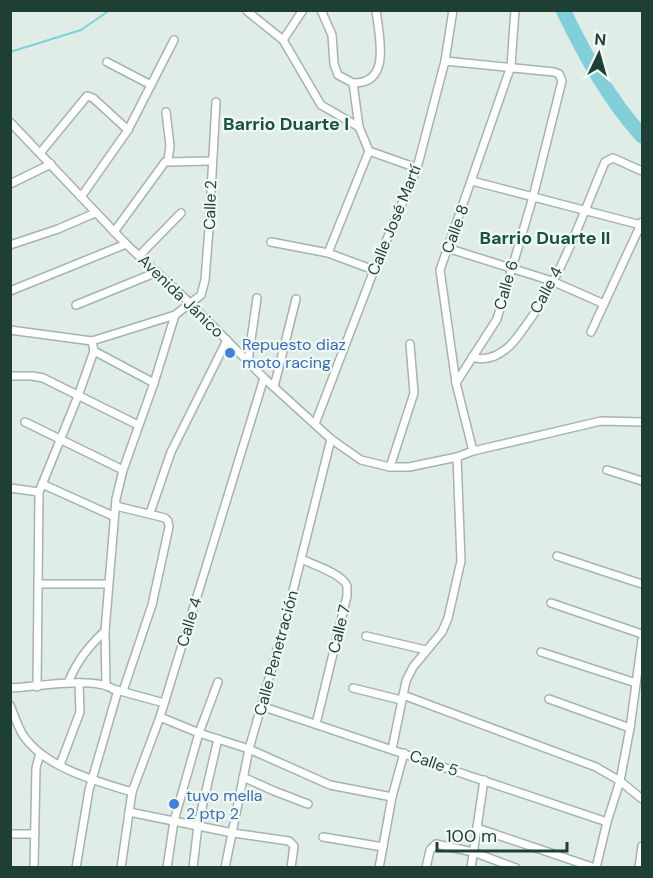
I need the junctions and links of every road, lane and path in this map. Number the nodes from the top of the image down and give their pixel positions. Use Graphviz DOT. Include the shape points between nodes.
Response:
graph roads {
  1 [pos="303,10"];
  2 [pos="321,10"];
  3 [pos="376,10"];
  4 [pos="453,10"];
  5 [pos="515,10"];
  6 [pos="247,11"];
  7 [pos="174,40"];
  8 [pos="283,40"];
  9 [pos="446,61"];
  10 [pos="107,62"];
  11 [pos="511,66"];
  12 [pos="353,83"];
  13 [pos="152,85"];
  14 [pos="216,102"];
  15 [pos="166,112"];
  16 [pos="10,122"];
  17 [pos="359,127"];
  18 [pos="129,130"];
  19 [pos="369,151"];
  20 [pos="41,152"];
  21 [pos="168,160"];
  22 [pos="212,161"];
  23 [pos="51,164"];
  24 [pos="417,168"];
  25 [pos="642,171"];
  26 [pos="472,181"];
  27 [pos="11,182"];
  28 [pos="81,197"];
  29 [pos="533,197"];
  30 [pos="585,212"];
  31 [pos="95,213"];
  32 [pos="181,213"];
  33 [pos="642,223"];
  34 [pos="114,232"];
  35 [pos="271,242"];
  36 [pos="126,244"];
  37 [pos="10,246"];
  38 [pos="447,248"];
  39 [pos="328,253"];
  40 [pos="139,256"];
  41 [pos="511,268"];
  42 [pos="374,270"];
  43 [pos="157,272"];
  44 [pos="552,281"];
  45 [pos="10,291"];
  46 [pos="257,298"];
  47 [pos="296,299"];
  48 [pos="191,304"];
  49 [pos="604,304"];
  50 [pos="76,305"];
  51 [pos="175,315"];
  52 [pos="10,330"];
  53 [pos="591,332"];
  54 [pos="227,340"];
  55 [pos="92,341"];
  56 [pos="410,344"];
  57 [pos="94,351"];
  58 [pos="472,357"];
  59 [pos="248,361"];
  60 [pos="10,376"];
  61 [pos="264,378"];
  62 [pos="154,383"];
  63 [pos="456,383"];
  64 [pos="274,387"];
  65 [pos="78,396"];
  66 [pos="25,422"];
  67 [pos="642,422"];
  68 [pos="315,424"];
  69 [pos="138,426"];
  70 [pos="62,439"];
  71 [pos="331,439"];
  72 [pos="473,451"];
  73 [pos="457,457"];
  74 [pos="390,467"];
  75 [pos="123,470"];
  76 [pos="607,470"];
  77 [pos="642,481"];
  78 [pos="10,488"];
  79 [pos="41,488"];
  80 [pos="116,506"];
  81 [pos="150,513"];
  82 [pos="113,516"];
  83 [pos="557,556"];
  84 [pos="301,559"];
  85 [pos="38,584"];
  86 [pos="108,584"];
  87 [pos="642,584"];
  88 [pos="551,603"];
  89 [pos="105,631"];
  90 [pos="642,634"];
  91 [pos="366,636"];
  92 [pos="642,642"];
  93 [pos="426,650"];
  94 [pos="541,652"];
  95 [pos="218,682"];
  96 [pos="636,682"];
  97 [pos="68,683"];
  98 [pos="79,683"];
  99 [pos="106,684"];
  100 [pos="37,687"];
  101 [pos="10,688"];
  102 [pos="353,688"];
  103 [pos="121,691"];
  104 [pos="402,697"];
  105 [pos="549,699"];
  106 [pos="164,703"];
  107 [pos="10,705"];
  108 [pos="261,706"];
  109 [pos="160,717"];
  110 [pos="316,724"];
  111 [pos="630,728"];
  112 [pos="199,733"];
  113 [pos="218,739"];
  114 [pos="249,748"];
  115 [pos="392,748"];
  116 [pos="40,753"];
  117 [pos="404,753"];
  118 [pos="60,765"];
  119 [pos="243,777"];
  120 [pos="92,779"];
  121 [pos="484,780"];
  122 [pos="620,781"];
  123 [pos="132,792"];
  124 [pos="392,797"];
  125 [pos="642,799"];
  126 [pos="308,804"];
  127 [pos="129,812"];
  128 [pos="174,821"];
  129 [pos="607,822"];
  130 [pos="198,825"];
  131 [pos="477,828"];
  132 [pos="233,833"];
  133 [pos="10,834"];
  134 [pos="35,834"];
  135 [pos="323,837"];
  136 [pos="642,846"];
  137 [pos="383,847"];
  138 [pos="473,852"];
  139 [pos="640,866"];
  140 [pos="34,867"];
  141 [pos="76,867"];
  142 [pos="121,867"];
  143 [pos="167,867"];
  144 [pos="193,867"];
  145 [pos="225,867"];
  146 [pos="291,867"];
  147 [pos="379,867"];
  148 [pos="426,867"];
  149 [pos="471,867"];
  150 [pos="516,867"];
  151 [pos="596,867"];
  1 -- 8 [label="street"];
  2 -- 12 [label="street" via="332,35 338,75"];
  3 -- 12 [label="street" via="378,69 372,79"];
  4 -- 9 [label="street, Calle José Martí"];
  5 -- 11 [label="street, Calle 8"];
  6 -- 8 [label="street"];
  7 -- 13 [label="street"];
  8 -- 17 [label="street" via="321,105"];
  9 -- 11 [label="street"];
  9 -- 24 [label="street, Calle José Martí"];
  10 -- 13 [label="street"];
  11 -- 26 [label="street, Calle 8"];
  11 -- 29 [label="street, Calle 6" via="560,74 562,81"];
  12 -- 17 [label="street"];
  13 -- 18 [label="street"];
  14 -- 22 [label="street, Calle 2"];
  15 -- 21 [label="street"];
  16 -- 20 [label="street, Avenida Jánico"];
  17 -- 19 [label="street"];
  18 -- 20 [label="street" via="87,96"];
  18 -- 28 [label="street"];
  19 -- 24 [label="street"];
  19 -- 39 [label="street"];
  20 -- 23 [label="street, Avenida Jánico"];
  21 -- 22 [label="street"];
  21 -- 34 [label="street"];
  22 -- 48 [label="street, Calle 2" via="205,280 201,295"];
  23 -- 27 [label="street"];
  23 -- 28 [label="street, Avenida Jánico"];
  24 -- 42 [label="street, Calle José Martí"];
  25 -- 30 [label="street, Calle 4" via="609,159"];
  26 -- 29 [label="street"];
  26 -- 38 [label="street, Calle 8"];
  28 -- 31 [label="street, Avenida Jánico"];
  29 -- 30 [label="street"];
  29 -- 41 [label="street, Calle 6"];
  30 -- 33 [label="street"];
  30 -- 44 [label="street, Calle 4"];
  31 -- 34 [label="street, Avenida Jánico"];
  31 -- 37 [label="street"];
  32 -- 40 [label="street"];
  33 -- 49 [label="street"];
  34 -- 36 [label="street, Avenida Jánico"];
  35 -- 39 [label="street"];
  36 -- 40 [label="street, Avenida Jánico"];
  36 -- 45 [label="street"];
  38 -- 41 [label="street"];
  38 -- 63 [label="street, Calle 8" via="440,277"];
  39 -- 42 [label="street"];
  40 -- 43 [label="street, Avenida Jánico"];
  41 -- 44 [label="street"];
  41 -- 58 [label="street, Calle 6" via="497,319"];
  42 -- 68 [label="street, Calle José Martí"];
  43 -- 48 [label="street, Avenida Jánico"];
  43 -- 50 [label="street"];
  44 -- 49 [label="street"];
  44 -- 58 [label="street, Calle 4" via="537,311 508,348 484,359"];
  46 -- 59 [label="street"];
  47 -- 64 [label="street"];
  48 -- 51 [label="street"];
  48 -- 54 [label="street, Avenida Jánico"];
  49 -- 53 [label="street"];
  51 -- 55 [label="street"];
  51 -- 62 [label="street"];
  52 -- 55 [label="street"];
  54 -- 59 [label="street, Avenida Jánico"];
  54 -- 81 [label="street" via="171,452"];
  55 -- 57 [label="street"];
  56 -- 74 [label="street" via="414,393"];
  57 -- 62 [label="street"];
  57 -- 65 [label="street"];
  58 -- 63 [label="street, Calle 6"];
  59 -- 61 [label="street, Avenida Jánico"];
  60 -- 65 [label="street" via="43,378"];
  61 -- 64 [label="street, Avenida Jánico"];
  61 -- 106 [label="street, Calle 4"];
  62 -- 69 [label="street"];
  63 -- 72 [label="street, Calle 8"];
  64 -- 68 [label="street, Avenida Jánico"];
  65 -- 69 [label="street"];
  65 -- 70 [label="street"];
  66 -- 70 [label="street"];
  67 -- 72 [label="street, Avenida Jánico" via="602,421"];
  68 -- 71 [label="street, Avenida Jánico"];
  69 -- 75 [label="street"];
  70 -- 75 [label="street"];
  70 -- 79 [label="street"];
  71 -- 74 [label="street, Avenida Jánico" via="360,460"];
  71 -- 84 [label="street, Calle Penetración"];
  72 -- 73 [label="street, Avenida Jánico"];
  73 -- 74 [label="street, Avenida Jánico"];
  73 -- 93 [label="street" via="461,561 448,618"];
  75 -- 80 [label="street"];
  76 -- 77 [label="street"];
  78 -- 79 [label="street"];
  79 -- 82 [label="street"];
  79 -- 85 [label="street"];
  80 -- 81 [label="street"];
  80 -- 82 [label="street"];
  81 -- 103 [label="street" via="165,518 169,527 152,605"];
  82 -- 86 [label="street"];
  83 -- 87 [label="street"];
  84 -- 108 [label="street, Calle Penetración"];
  84 -- 110 [label="street, Calle 7" via="334,574 347,586"];
  85 -- 86 [label="street"];
  85 -- 100 [label="street"];
  86 -- 89 [label="street"];
  88 -- 90 [label="street"];
  89 -- 97 [label="street" via="88,647"];
  89 -- 99 [label="street"];
  91 -- 93 [label="street"];
  92 -- 96 [label="street"];
  93 -- 104 [label="street" via="412,667"];
  94 -- 96 [label="street"];
  95 -- 112 [label="street"];
  96 -- 111 [label="street"];
  97 -- 98 [label="street"];
  97 -- 100 [label="street"];
  98 -- 99 [label="street"];
  98 -- 118 [label="street" via="80,711"];
  99 -- 103 [label="street"];
  100 -- 101 [label="street"];
  102 -- 104 [label="street"];
  103 -- 106 [label="street"];
  103 -- 120 [label="street"];
  104 -- 115 [label="street"];
  104 -- 122 [label="street" via="596,767"];
  105 -- 111 [label="street"];
  106 -- 109 [label="street, Calle 4"];
  107 -- 116 [label="street" via="23,735"];
  108 -- 110 [label="street, Calle 5"];
  108 -- 114 [label="street, Calle Penetración"];
  109 -- 112 [label="street"];
  109 -- 123 [label="street, Calle 4"];
  110 -- 115 [label="street, Calle 5"];
  111 -- 122 [label="street"];
  112 -- 113 [label="street"];
  112 -- 128 [label="street"];
  113 -- 114 [label="street"];
  113 -- 130 [label="street"];
  114 -- 119 [label="street, Calle Penetración"];
  114 -- 124 [label="street" via="330,785"];
  115 -- 117 [label="street, Calle 5"];
  116 -- 118 [label="street"];
  116 -- 134 [label="street" via="36,768"];
  117 -- 121 [label="street, Calle 5"];
  117 -- 124 [label="street"];
  118 -- 120 [label="street"];
  119 -- 126 [label="street"];
  119 -- 132 [label="street, Calle Penetración"];
  120 -- 123 [label="street"];
  120 -- 141 [label="street"];
  121 -- 129 [label="street, Calle 5"];
  121 -- 131 [label="street"];
  122 -- 125 [label="street"];
  122 -- 129 [label="street"];
  123 -- 127 [label="street, Calle 4"];
  124 -- 137 [label="street"];
  127 -- 128 [label="street"];
  127 -- 142 [label="street, Calle 4"];
  128 -- 130 [label="street"];
  128 -- 143 [label="street"];
  129 -- 151 [label="street"];
  130 -- 132 [label="street"];
  130 -- 144 [label="street"];
  131 -- 138 [label="street"];
  131 -- 151 [label="street"];
  132 -- 145 [label="street, Calle Penetración"];
  132 -- 146 [label="street" via="289,841 294,846"];
  133 -- 134 [label="street"];
  134 -- 140 [label="street"];
  135 -- 137 [label="street"];
  136 -- 139 [label="street"];
  137 -- 147 [label="street"];
  138 -- 148 [label="street" via="433,845"];
  138 -- 149 [label="street"];
  138 -- 150 [label="street"];
}
